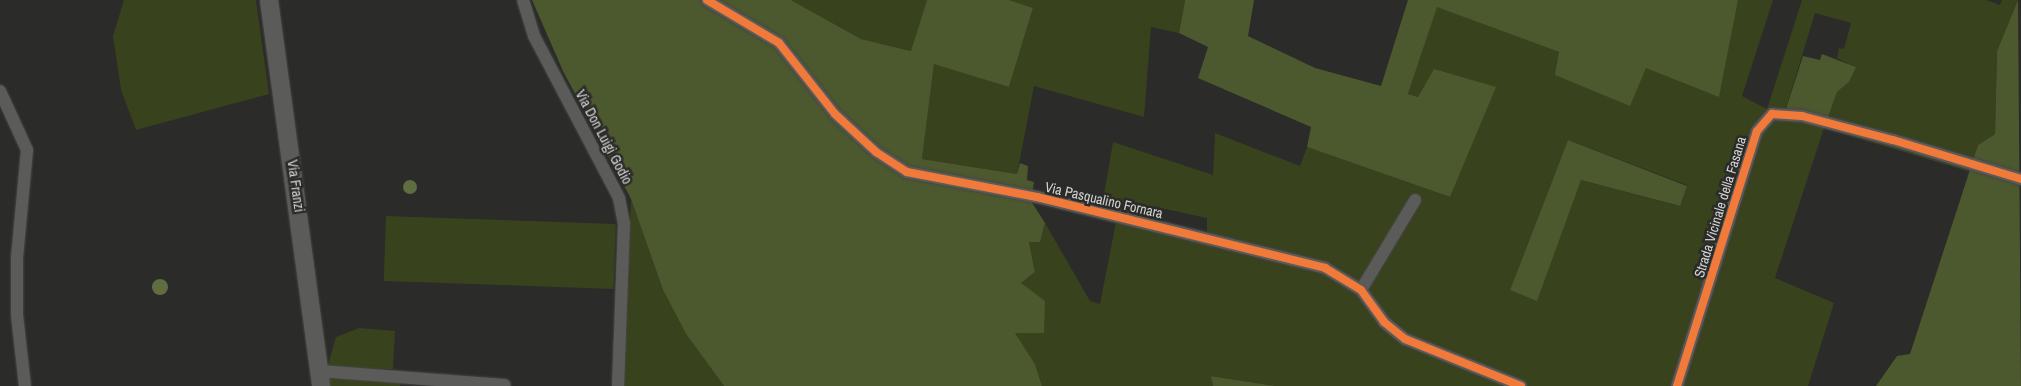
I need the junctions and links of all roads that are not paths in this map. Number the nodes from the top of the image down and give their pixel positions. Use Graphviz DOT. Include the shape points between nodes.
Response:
graph roads {
  1 [pos="269,0"];
  2 [pos="523,0"];
  3 [pos="707,0"];
  4 [pos="0,91"];
  5 [pos="2021,179"];
  6 [pos="1414,200"];
  7 [pos="1361,290"];
  8 [pos="320,379"];
  9 [pos="504,385"];
  10 [pos="26,386"];
  11 [pos="618,386"];
  12 [pos="1521,386"];
  13 [pos="1677,386"];
  1 -- 8 [label="main road, Via Franzi"];
  2 -- 11 [label="street, Via Don Luigi Godio" via="534,36 618,198 624,223"];
  3 -- 7 [label="street, Via Pasqualino Fornara" via="780,44 835,114 876,152 907,172 1037,197 1291,258 1337,273"];
  4 -- 10 [label="street" via="27,150 17,276"];
  5 -- 13 [label="street, Strada Vicinale della Fasana" via="1820,121 1772,114 1757,131"];
  6 -- 7 [label="street"];
  7 -- 12 [label="street, Via Pasqualino Fornara" via="1384,322 1405,340"];
  8 -- 9 [label="street, Via Franzi"];
}
